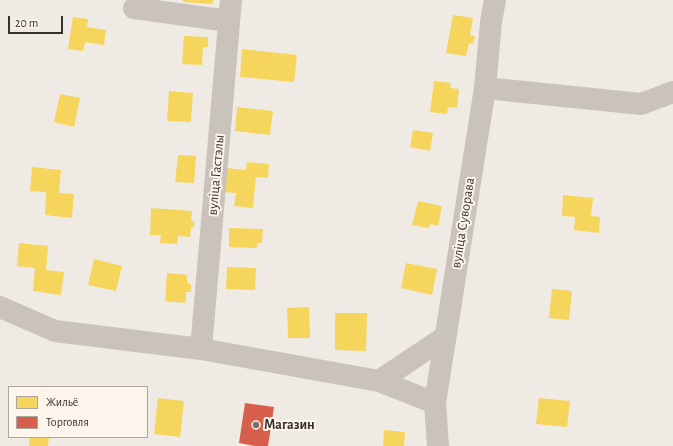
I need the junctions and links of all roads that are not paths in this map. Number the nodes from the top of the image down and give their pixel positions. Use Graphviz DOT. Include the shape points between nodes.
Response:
graph roads {
  1 [pos="495,0"];
  2 [pos="134,8"];
  3 [pos="230,10"];
  4 [pos="485,88"];
  5 [pos="673,92"];
  6 [pos="0,307"];
  7 [pos="445,337"];
  8 [pos="201,349"];
  9 [pos="379,381"];
  10 [pos="435,403"];
  11 [pos="438,446"];
  1 -- 4 [label="street, вуліца Суворава"];
  2 -- 3 [label="street"];
  3 -- 8 [label="street, вуліца Гастэлы"];
  4 -- 5 [label="street" via="641,104"];
  4 -- 7 [label="street, вуліца Суворава"];
  6 -- 8 [label="street" via="55,331"];
  7 -- 9 [label="street"];
  7 -- 10 [label="street, вуліца Суворава"];
  8 -- 9 [label="street"];
  9 -- 10 [label="street"];
  10 -- 11 [label="street, вуліца Суворава"];
}
